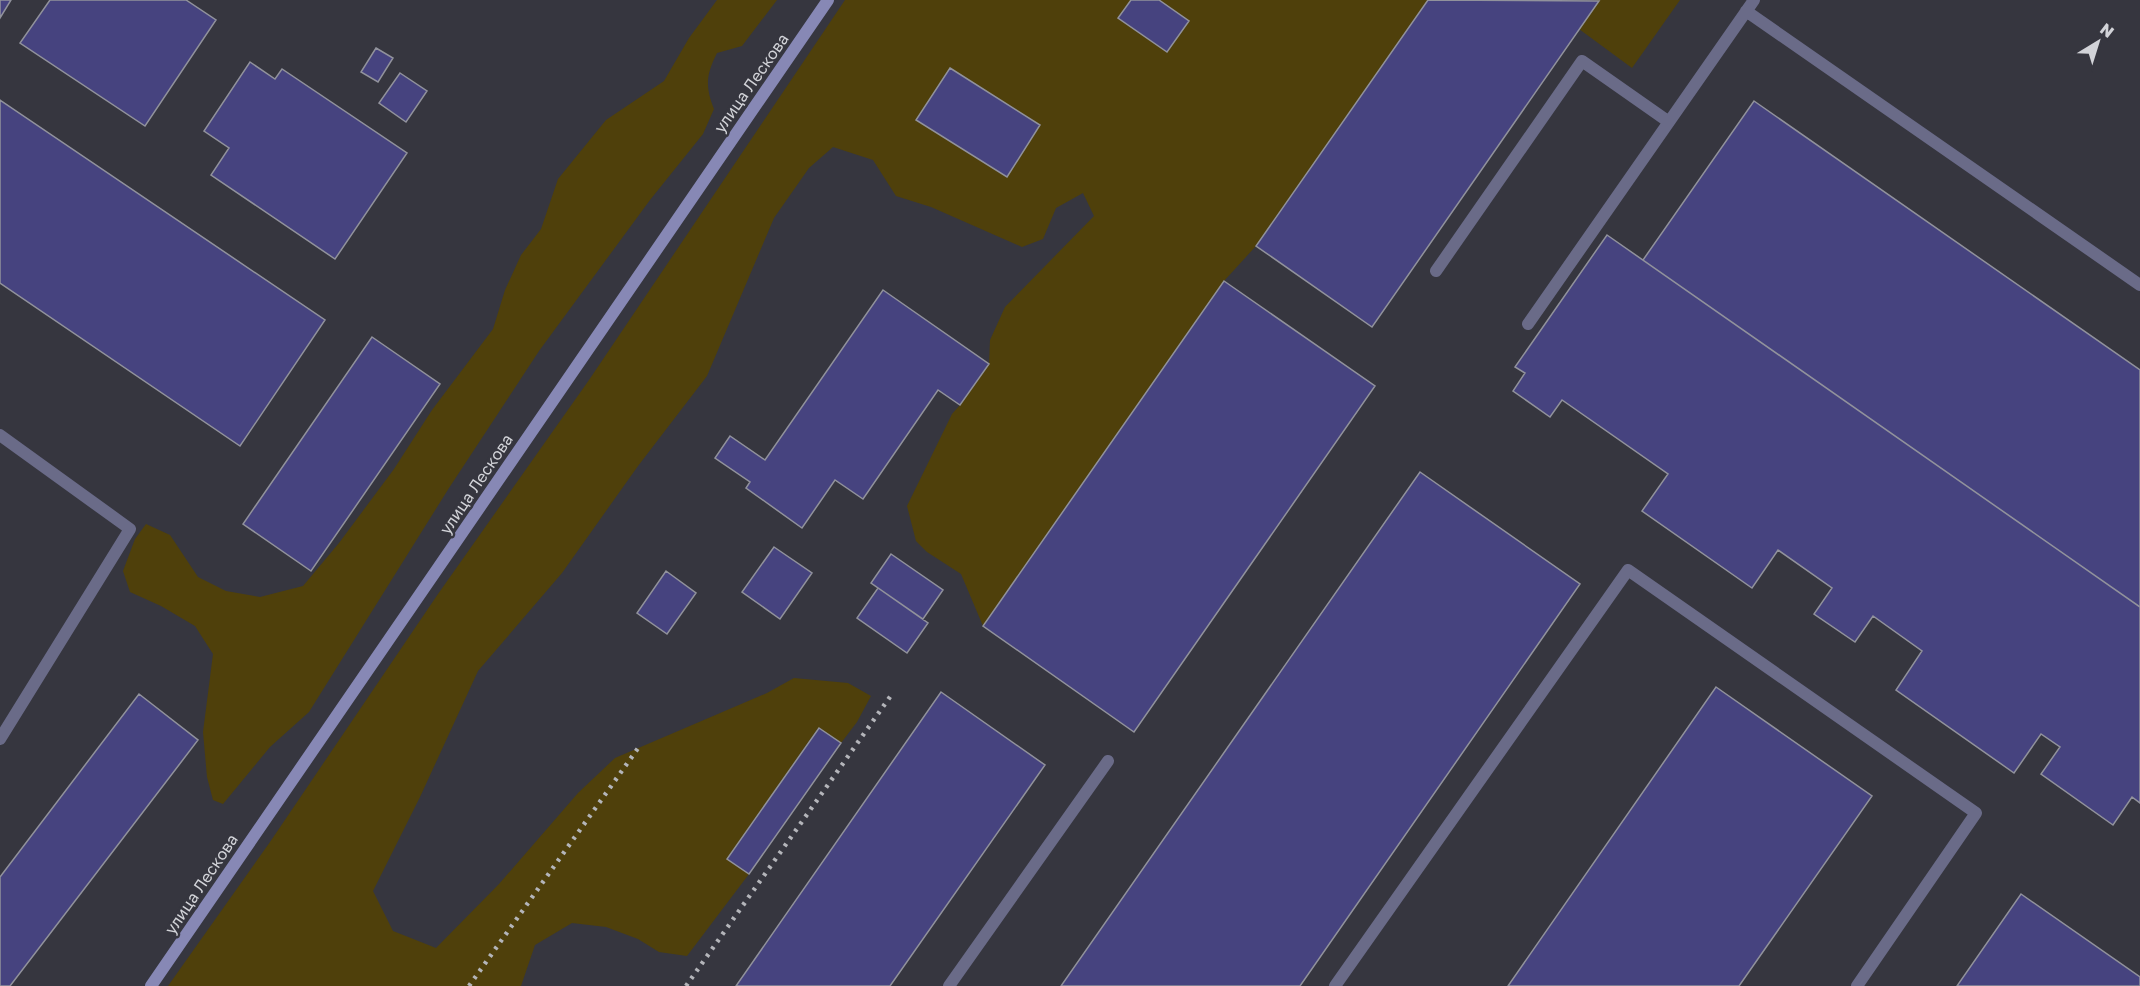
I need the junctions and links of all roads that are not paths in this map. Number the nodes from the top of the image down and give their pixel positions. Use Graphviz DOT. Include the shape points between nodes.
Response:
graph roads {
  1 [pos="828,0"];
  2 [pos="1754,0"];
  3 [pos="1746,11"];
  4 [pos="1669,122"];
  5 [pos="1436,271"];
  6 [pos="2140,285"];
  7 [pos="1528,324"];
  8 [pos="0,435"];
  9 [pos="0,739"];
  10 [pos="1108,761"];
  11 [pos="151,986"];
  12 [pos="949,986"];
  13 [pos="1335,986"];
  14 [pos="1857,986"];
  1 -- 11 [label="main road, улица Лескова"];
  2 -- 3 [label="lane"];
  3 -- 4 [label="lane"];
  3 -- 6 [label="lane"];
  4 -- 5 [label="lane" via="1582,61"];
  4 -- 7 [label="lane"];
  8 -- 9 [label="lane" via="130,529"];
  10 -- 12 [label="lane"];
  13 -- 14 [label="lane" via="1628,570 1976,813"];
}
